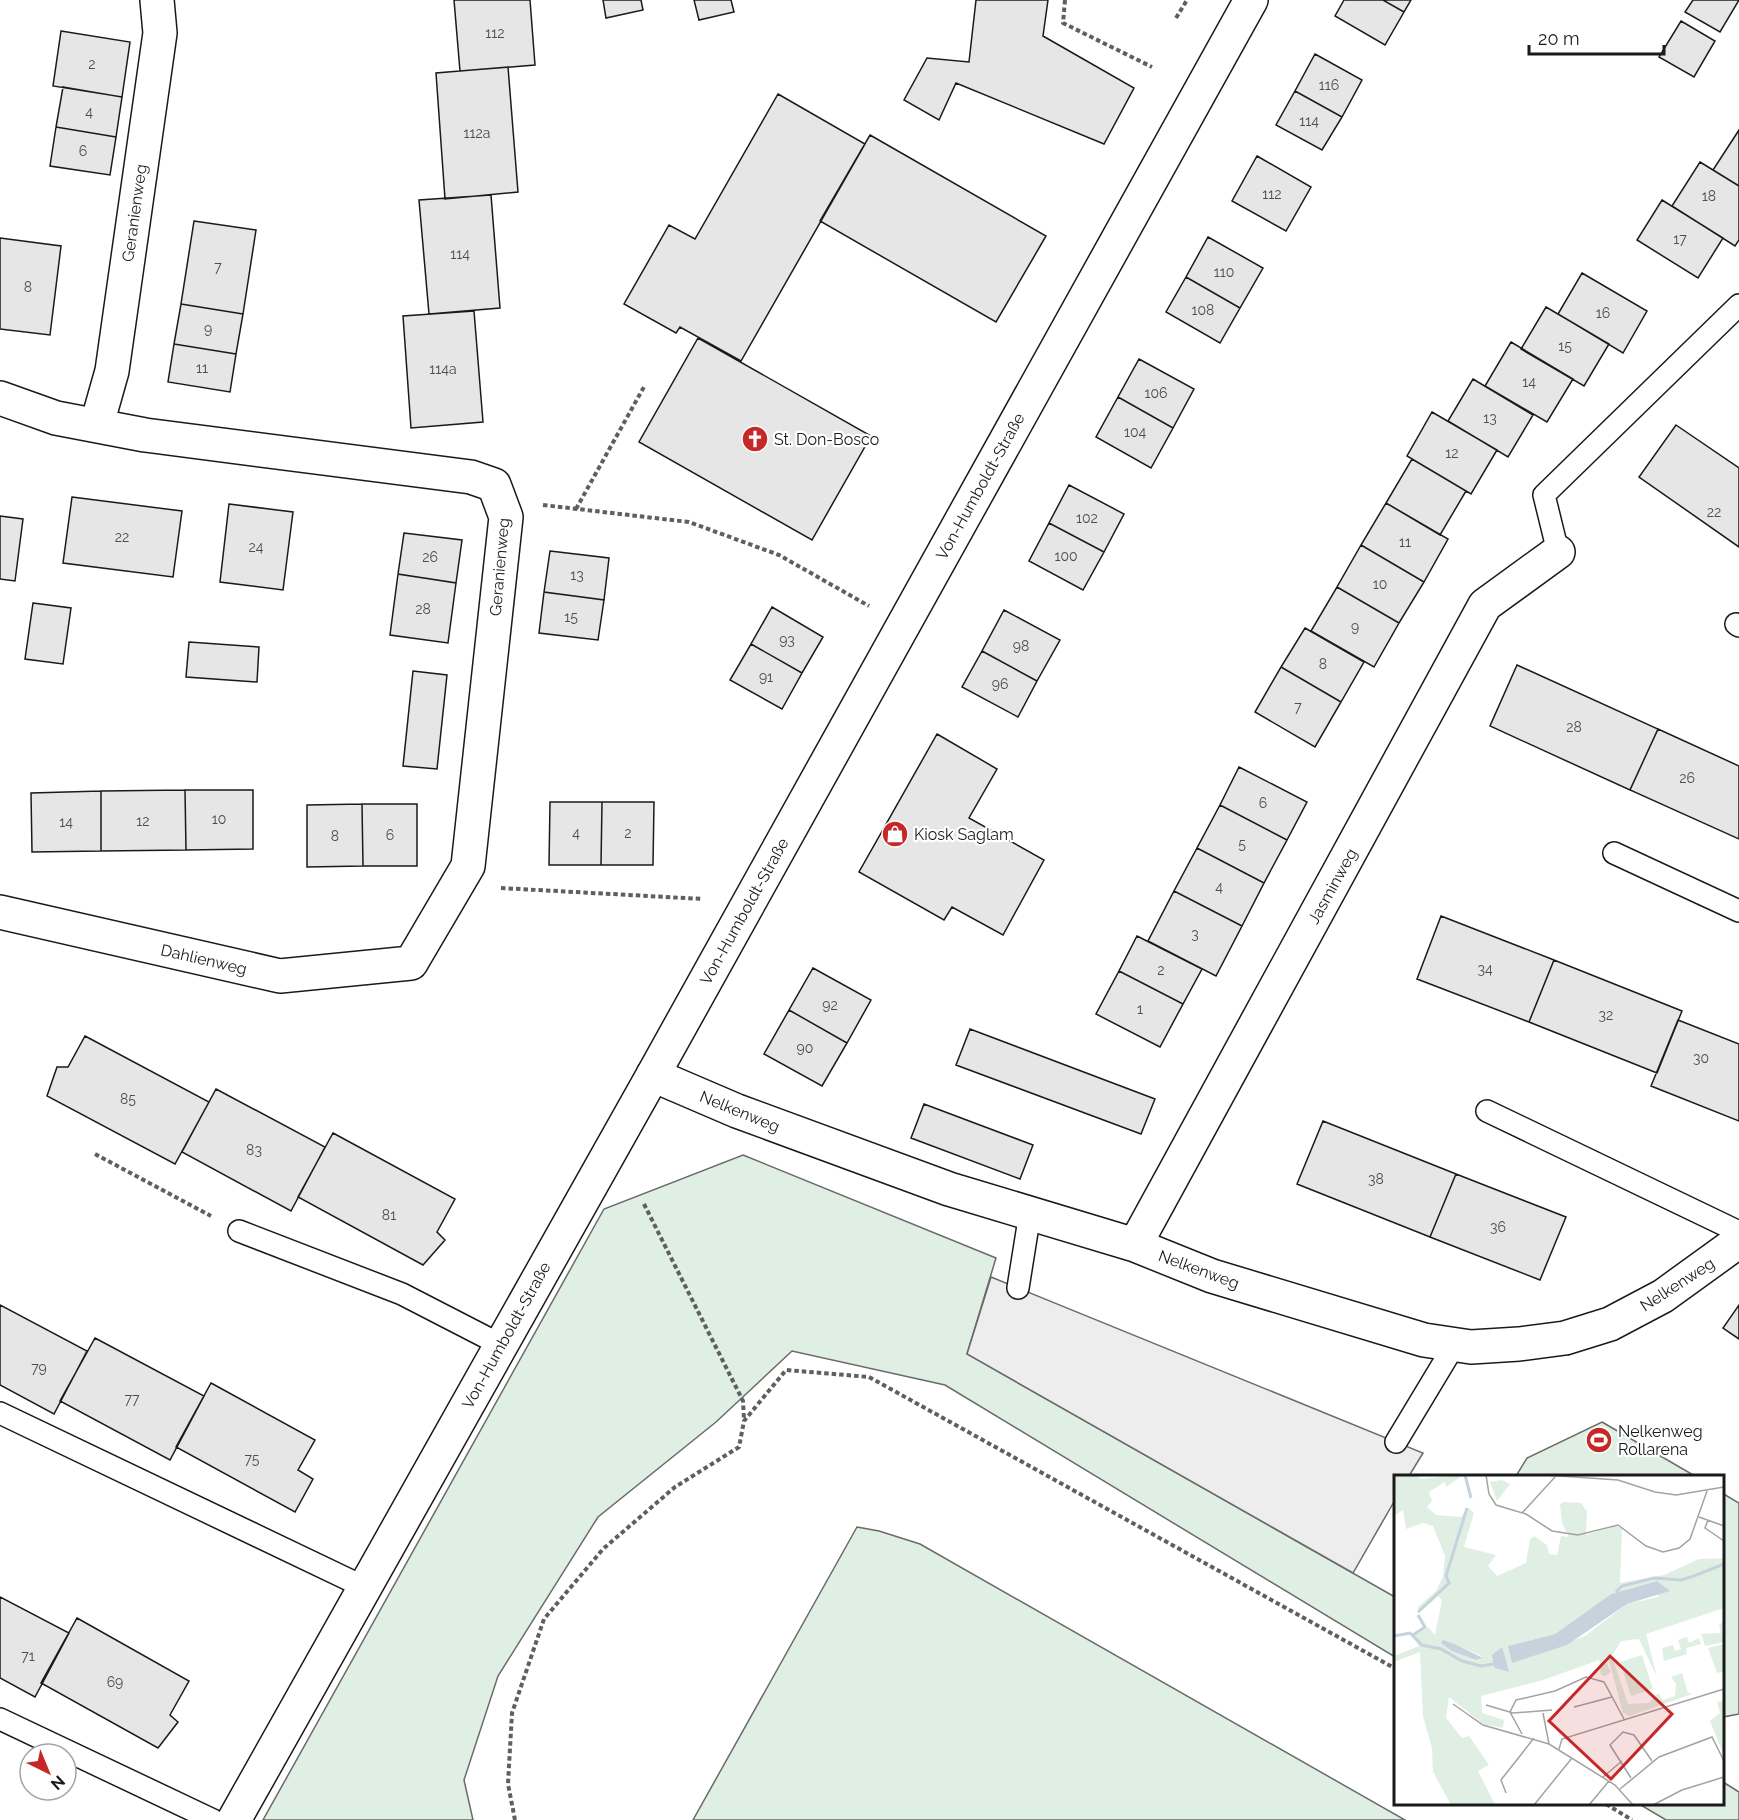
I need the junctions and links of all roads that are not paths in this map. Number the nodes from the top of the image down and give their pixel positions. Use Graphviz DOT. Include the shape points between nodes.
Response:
graph roads {
  1 [pos="157,0"];
  2 [pos="1251,0"];
  3 [pos="1739,305"];
  4 [pos="0,398"];
  5 [pos="97,424"];
  6 [pos="1558,552"];
  7 [pos="1614,853"];
  8 [pos="1739,911"];
  9 [pos="0,912"];
  10 [pos="411,963"];
  11 [pos="653,1075"];
  12 [pos="1487,1111"];
  13 [pos="1030,1213"];
  14 [pos="240,1231"];
  15 [pos="1739,1232"];
  16 [pos="1739,1241"];
  17 [pos="1135,1245"];
  18 [pos="1018,1288"];
  19 [pos="1455,1344"];
  20 [pos="501,1345"];
  21 [pos="0,1413"];
  22 [pos="1396,1442"];
  23 [pos="364,1587"];
  24 [pos="0,1719"];
  25 [pos="213,1820"];
  26 [pos="234,1820"];
  1 -- 5 [label="street, Geranienweg" via="160,33 111,371"];
  2 -- 11 [label="street, Von-Humboldt-Straße"];
  3 -- 6 [label="lane" via="1544,495"];
  4 -- 5 [label="street, Geranienweg" via="56,418"];
  5 -- 10 [label="street, Geranienweg" via="146,435 471,477 494,485 506,517 468,866"];
  6 -- 17 [label="street, Jasminweg" via="1485,606"];
  7 -- 8 [label="lane"];
  9 -- 10 [label="street, Dahlienweg" via="280,976"];
  11 -- 13 [label="street, Nelkenweg" via="737,1112 949,1189"];
  11 -- 20 [label="street, Von-Humboldt-Straße"];
  12 -- 15 [label="lane"];
  13 -- 17 [label="street, Nelkenweg"];
  13 -- 18 [label="lane"];
  14 -- 20 [label="lane" via="402,1294"];
  16 -- 19 [label="street, Nelkenweg" via="1664,1296 1610,1324 1565,1338 1519,1344"];
  17 -- 19 [label="street, Nelkenweg" via="1212,1276 1424,1340"];
  19 -- 22 [label="lane"];
  20 -- 23 [label="street, Von-Humboldt-Straße"];
  21 -- 23 [label="lane"];
  23 -- 26 [label="street, Von-Humboldt-Straße"];
  24 -- 25 [label="lane"];
}
